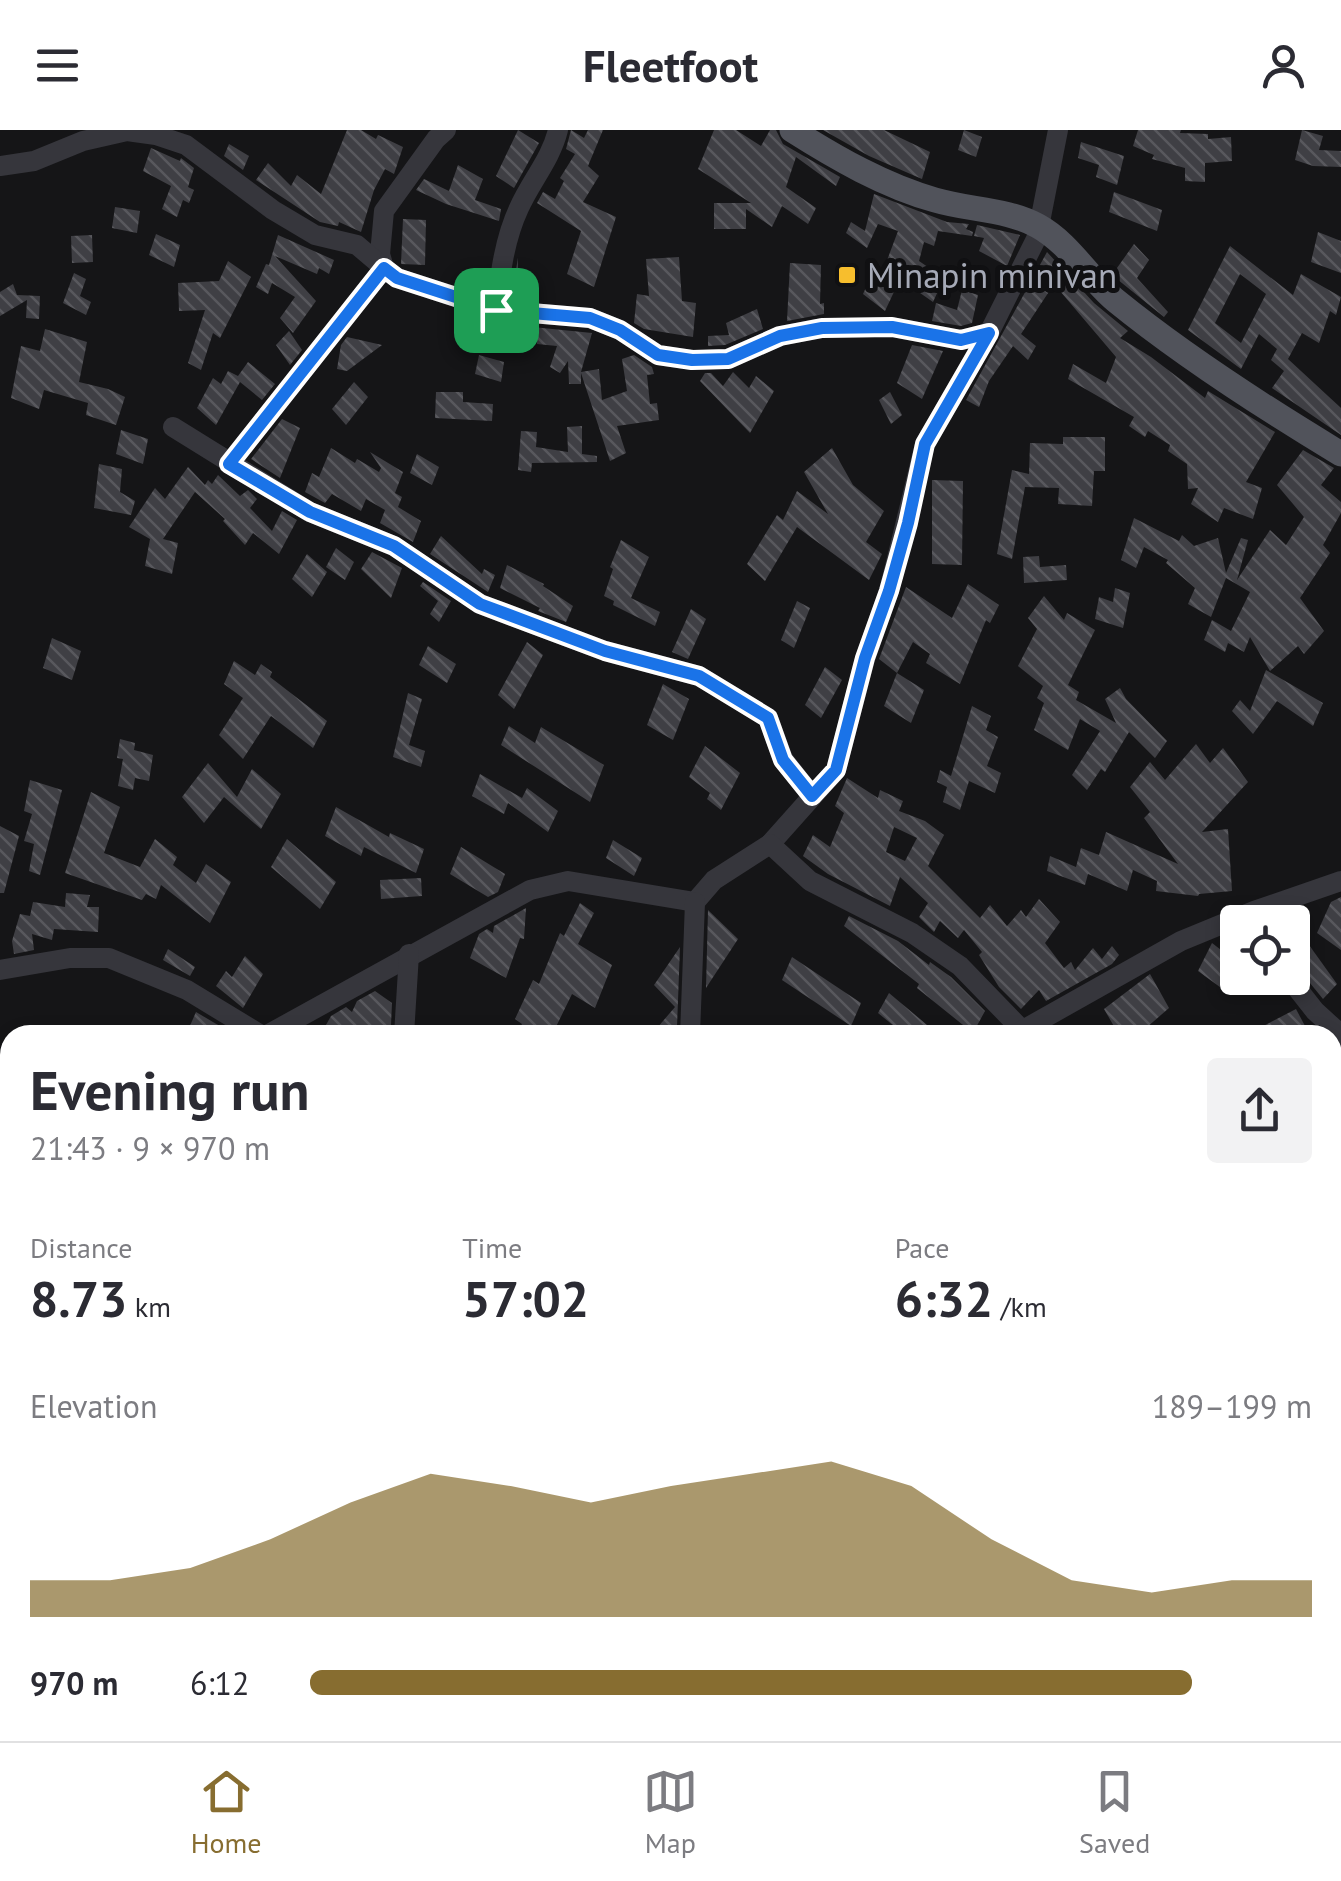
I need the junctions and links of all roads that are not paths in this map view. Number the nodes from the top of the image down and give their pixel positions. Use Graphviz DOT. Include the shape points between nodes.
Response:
graph roads {
  1 [pos="446,130"];
  2 [pos="558,130"];
  3 [pos="792,130"];
  4 [pos="1058,130"];
  5 [pos="0,166"];
  6 [pos="1039,226"];
  7 [pos="384,268"];
  8 [pos="496,310"];
  9 [pos="989,333"];
  10 [pos="173,428"];
  11 [pos="1341,454"];
  12 [pos="229,464"];
  13 [pos="812,796"];
  14 [pos="770,844"];
  15 [pos="1341,882"];
  16 [pos="695,902"];
  17 [pos="1284,905"];
  18 [pos="1220,928"];
  19 [pos="408,954"];
  20 [pos="0,970"];
  21 [pos="1302,995"];
  22 [pos="247,1025"];
  23 [pos="282,1025"];
  24 [pos="404,1025"];
  25 [pos="690,1025"];
  26 [pos="1012,1025"];
  27 [pos="1031,1025"];
  28 [pos="1330,1025"];
  1 -- 7 [label="street" via="384,211"];
  2 -- 8 [label="street" via="518,210"];
  3 -- 6 [label="main road" via="932,200"];
  4 -- 6 [label="street"];
  5 -- 7 [label="street" via="127,132 156,135 186,145 273,210 315,235 357,246"];
  6 -- 9 [label="street"];
  6 -- 11 [label="main road" via="1116,300 1266,409"];
  7 -- 8 [label="street"];
  7 -- 12 [label="street"];
  8 -- 9 [label="street" via="590,318 658,355 692,360 728,359 780,336 822,328 892,327 961,340"];
  9 -- 13 [label="street" via="925,444 836,770"];
  10 -- 12 [label="street"];
  12 -- 13 [label="street" via="310,512 394,546 480,604 605,651 699,676 768,718 783,760"];
  13 -- 14 [label="street"];
  14 -- 16 [label="street" via="714,880"];
  14 -- 26 [label="street" via="810,881 912,932 960,966"];
  15 -- 17 [label="street"];
  16 -- 19 [label="street" via="568,881 530,890"];
  16 -- 25 [label="street"];
  18 -- 27 [label="street" via="1181,941"];
  19 -- 23 [label="street"];
  19 -- 24 [label="street"];
  20 -- 22 [label="street" via="109,958 187,990"];
  21 -- 28 [label="street"];
}
